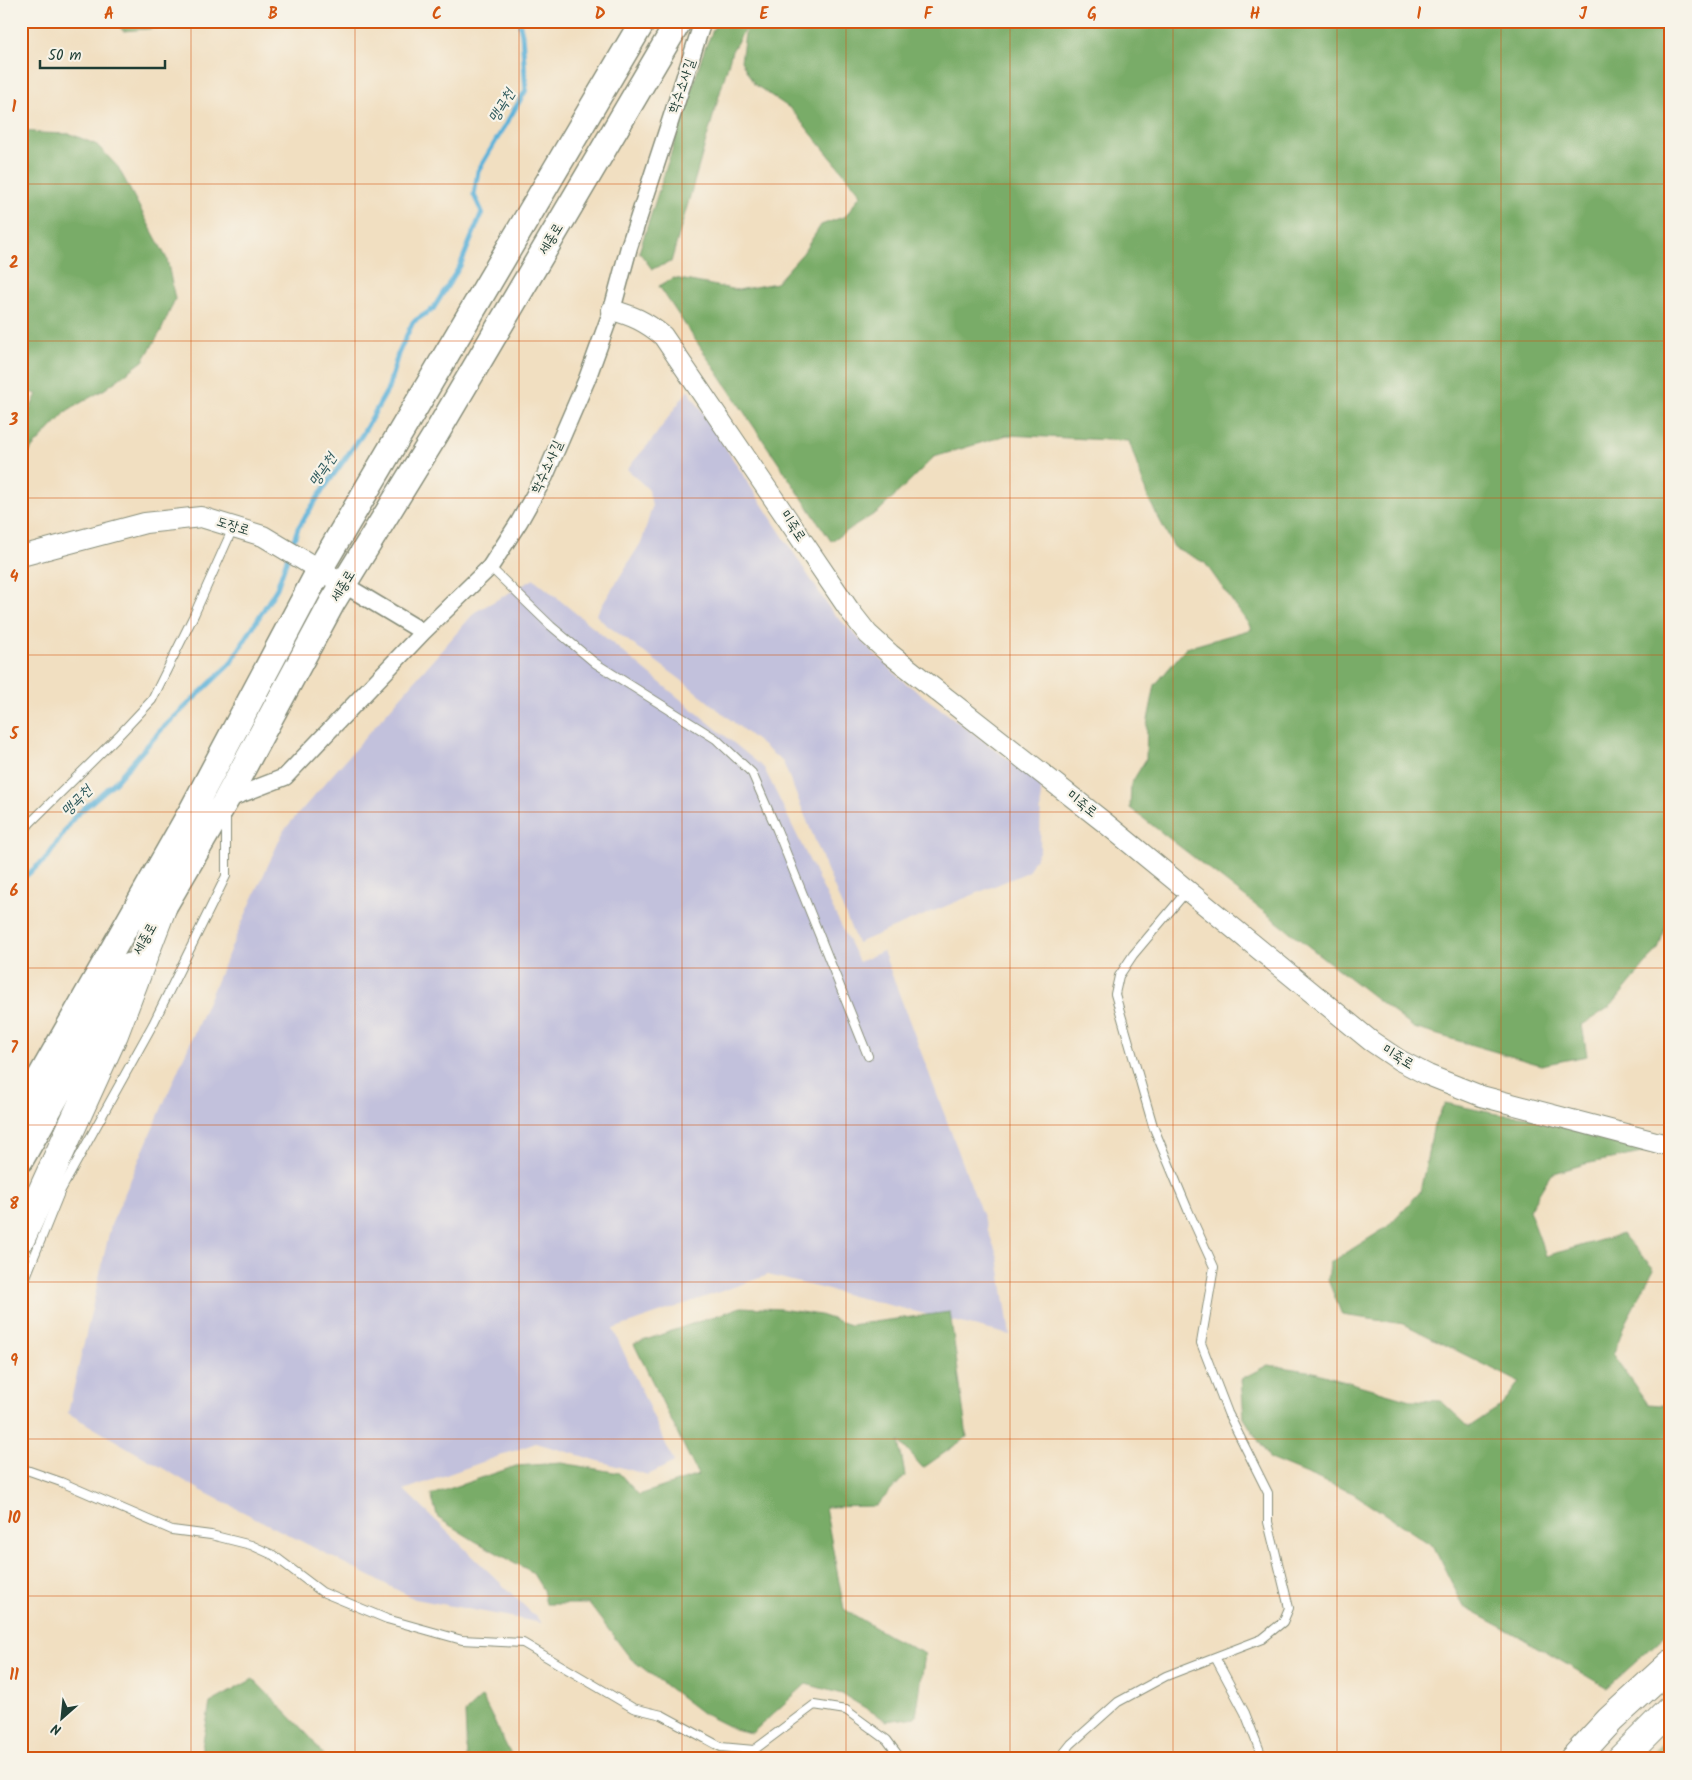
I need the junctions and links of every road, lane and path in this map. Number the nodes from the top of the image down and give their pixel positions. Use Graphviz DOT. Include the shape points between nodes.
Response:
graph roads {
  1 [pos="643,21"];
  2 [pos="679,21"];
  3 [pos="703,21"];
  4 [pos="612,310"];
  5 [pos="234,526"];
  6 [pos="21,556"];
  7 [pos="311,564"];
  8 [pos="490,567"];
  9 [pos="343,584"];
  10 [pos="423,632"];
  11 [pos="226,800"];
  12 [pos="21,834"];
  13 [pos="1188,890"];
  14 [pos="162,908"];
  15 [pos="868,1056"];
  16 [pos="21,1111"];
  17 [pos="1671,1145"];
  18 [pos="21,1159"];
  19 [pos="21,1238"];
  20 [pos="21,1289"];
  21 [pos="21,1468"];
  22 [pos="1215,1657"];
  23 [pos="1671,1664"];
  24 [pos="1671,1709"];
  25 [pos="901,1759"];
  26 [pos="1058,1759"];
  27 [pos="1263,1759"];
  28 [pos="1574,1759"];
  29 [pos="1621,1759"];
  1 -- 7 [label="main road, 세종로"];
  2 -- 9 [label="main road, 세종로" via="441,425"];
  3 -- 4 [label="street, 학수소사길" via="643,202"];
  4 -- 8 [label="street, 학수소사길" via="545,476"];
  4 -- 13 [label="street, 미죽로" via="634,316 662,336 868,634"];
  5 -- 6 [label="street, 도장로" via="201,517 145,523"];
  5 -- 7 [label="street, 도장로" via="263,536"];
  5 -- 12 [label="lane" via="152,700"];
  7 -- 9 [label="street, 도장로"];
  7 -- 16 [label="main road, 세종로" via="191,812"];
  8 -- 10 [label="street, 학수소사길"];
  8 -- 15 [label="lane" via="595,664 716,739 752,773"];
  9 -- 10 [label="street, 도장로"];
  9 -- 11 [label="main road, 세종로"];
  10 -- 11 [label="street, 학수소사길" via="285,777"];
  11 -- 14 [label="main road, 세종로"];
  11 -- 20 [label="lane" via="226,876 152,1024 60,1190"];
  13 -- 17 [label="street, 미죽로" via="1371,1041 1428,1075 1481,1096"];
  13 -- 22 [label="lane" via="1133,955 1119,976 1115,994 1153,1126 1214,1267 1200,1343 1228,1413 1268,1493 1268,1522 1289,1608 1283,1622 1262,1639"];
  14 -- 18 [label="main road, 세종로"];
  14 -- 19 [label="highway" via="114,1034"];
  21 -- 25 [label="lane" via="172,1530 251,1545 273,1555 322,1592 387,1619 462,1640 523,1642 633,1708 662,1715 721,1747 754,1750 814,1705 846,1710 887,1740"];
  22 -- 26 [label="lane" via="1166,1676 1118,1702"];
  22 -- 27 [label="lane" via="1246,1713"];
  23 -- 28 [label="highway" via="1610,1720"];
  24 -- 29 [label="highway"];
}
